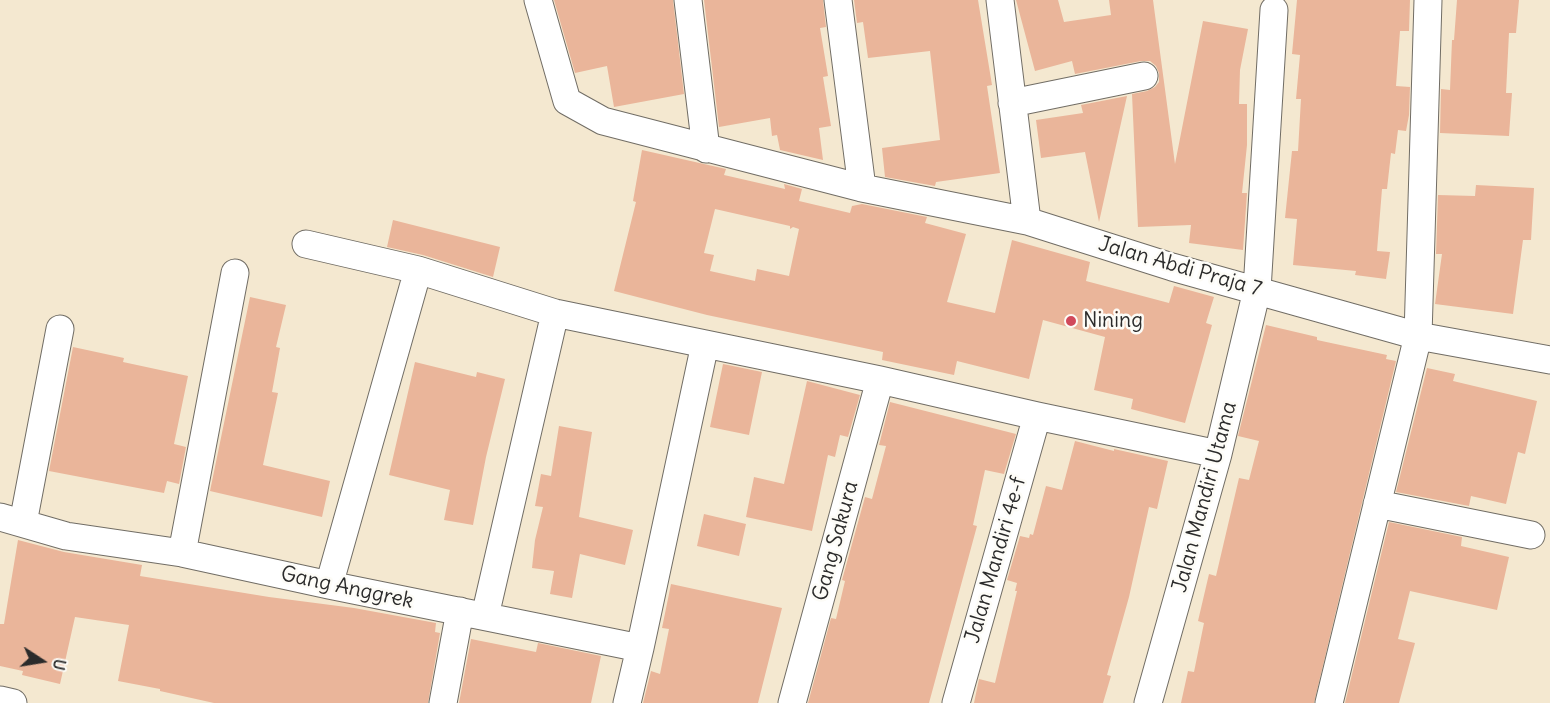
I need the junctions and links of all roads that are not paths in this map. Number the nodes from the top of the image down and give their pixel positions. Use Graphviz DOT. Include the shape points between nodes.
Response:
graph roads {
  1 [pos="538,0"];
  2 [pos="688,0"];
  3 [pos="837,0"];
  4 [pos="1000,0"];
  5 [pos="1428,0"];
  6 [pos="1274,10"];
  7 [pos="1144,76"];
  8 [pos="1012,103"];
  9 [pos="706,149"];
  10 [pos="862,188"];
  11 [pos="1027,221"];
  12 [pos="306,244"];
  13 [pos="418,270"];
  14 [pos="235,273"];
  15 [pos="1257,290"];
  16 [pos="555,313"];
  17 [pos="60,329"];
  18 [pos="1418,336"];
  19 [pos="705,344"];
  20 [pos="1550,360"];
  21 [pos="880,380"];
  22 [pos="1037,416"];
  23 [pos="1218,454"];
  24 [pos="1377,504"];
  25 [pos="12,520"];
  26 [pos="1531,535"];
  27 [pos="182,553"];
  28 [pos="329,585"];
  29 [pos="473,614"];
  30 [pos="640,648"];
  31 [pos="0,700"];
  32 [pos="13,703"];
  33 [pos="443,703"];
  34 [pos="627,703"];
  35 [pos="792,703"];
  36 [pos="956,703"];
  37 [pos="1148,703"];
  38 [pos="1329,703"];
  1 -- 9 [label="street, Jalan Abdi Praja 7" via="567,101 603,122"];
  2 -- 9 [label="street"];
  3 -- 10 [label="street"];
  4 -- 8 [label="street"];
  5 -- 18 [label="street"];
  6 -- 15 [label="street, Jalan Mandiri Utama"];
  7 -- 8 [label="street"];
  8 -- 11 [label="street"];
  9 -- 10 [label="street, Jalan Abdi Praja 7"];
  10 -- 11 [label="street, Jalan Abdi Praja 7"];
  11 -- 15 [label="street, Jalan Abdi Praja 7"];
  12 -- 13 [label="street"];
  13 -- 16 [label="street"];
  13 -- 28 [label="street"];
  14 -- 27 [label="street"];
  15 -- 18 [label="street, Jalan Abdi Praja 7"];
  15 -- 23 [label="street, Jalan Mandiri Utama"];
  16 -- 19 [label="street"];
  16 -- 29 [label="street"];
  17 -- 25 [label="street"];
  18 -- 20 [label="street, Jalan Abdi Praja 7"];
  18 -- 24 [label="street"];
  19 -- 21 [label="street"];
  19 -- 30 [label="street"];
  21 -- 22 [label="street"];
  21 -- 35 [label="street, Gang Sakura"];
  22 -- 23 [label="street"];
  22 -- 36 [label="street, Jalan Mandiri 4e-f"];
  23 -- 37 [label="street, Jalan Mandiri Utama"];
  24 -- 26 [label="street"];
  24 -- 38 [label="street"];
  25 -- 27 [label="street, Gang Anggrek" via="66,536"];
  27 -- 28 [label="street, Gang Anggrek"];
  28 -- 29 [label="street, Gang Anggrek"];
  29 -- 30 [label="street, Gang Anggrek"];
  29 -- 33 [label="street"];
  30 -- 34 [label="street"];
  31 -- 32 [label="street"];
}
